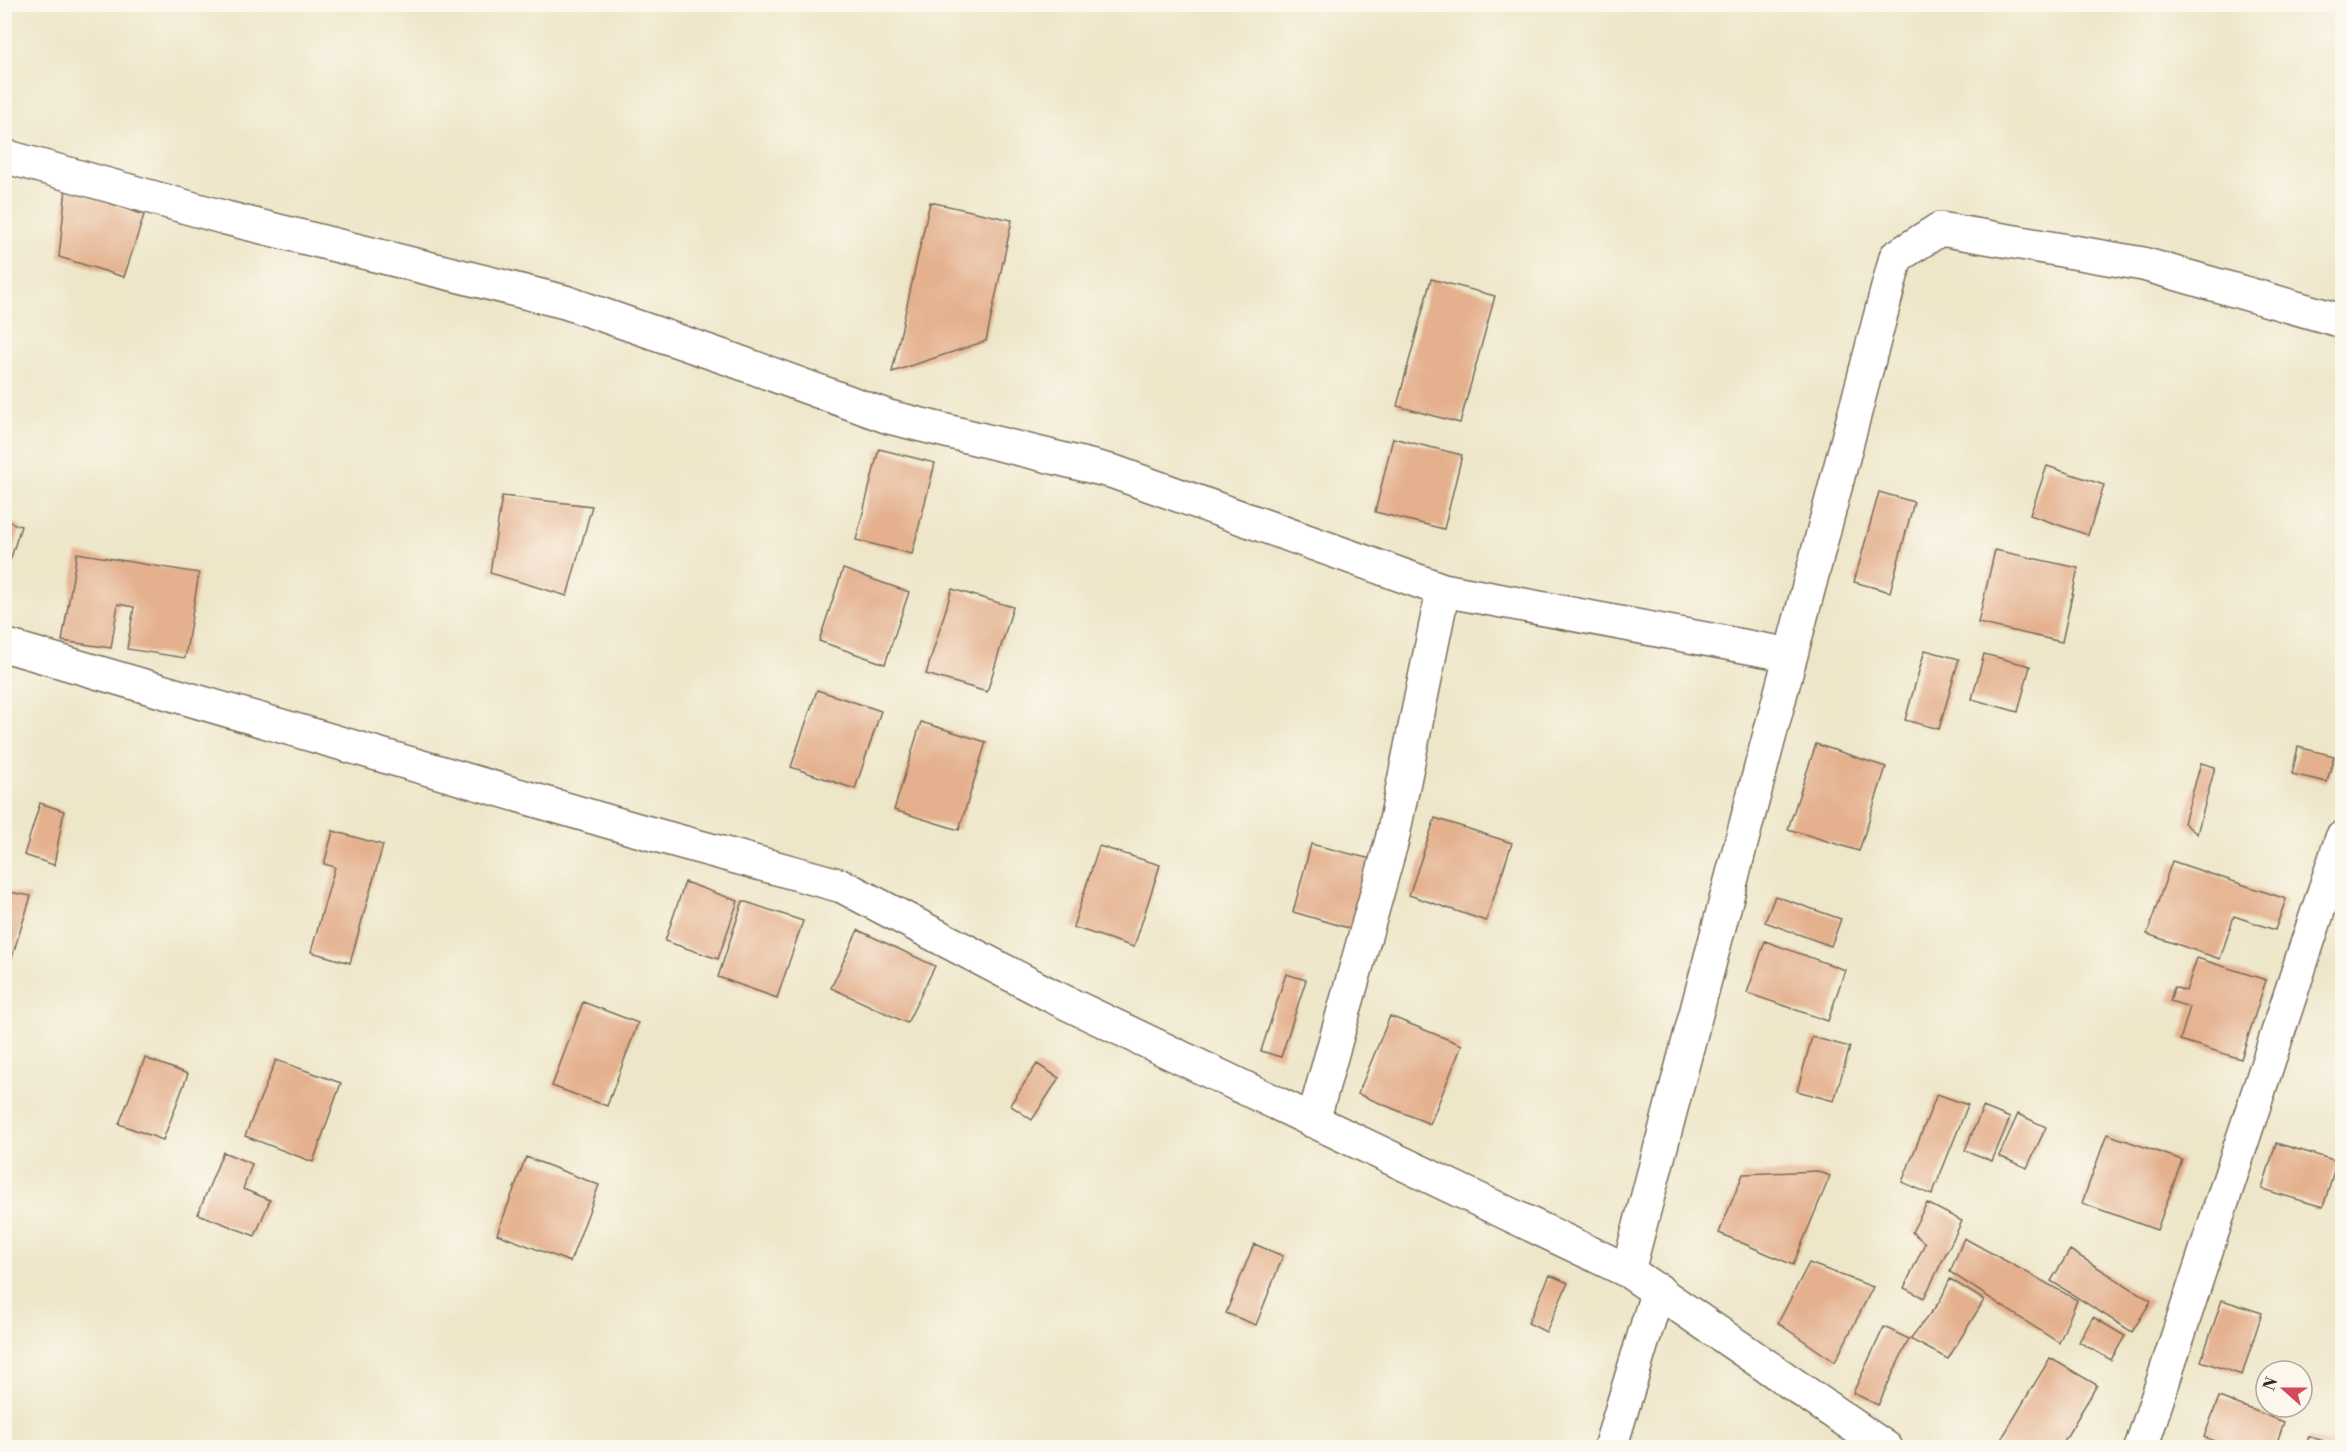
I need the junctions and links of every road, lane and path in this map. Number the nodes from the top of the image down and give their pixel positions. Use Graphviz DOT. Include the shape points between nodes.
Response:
graph roads {
  1 [pos="4,156"];
  2 [pos="2343,321"];
  3 [pos="1443,590"];
  4 [pos="4,645"];
  5 [pos="1791,655"];
  6 [pos="2343,838"];
  7 [pos="1313,1121"];
  8 [pos="1628,1271"];
  9 [pos="1658,1290"];
  10 [pos="1610,1448"];
  11 [pos="1886,1448"];
  12 [pos="2141,1448"];
  1 -- 3 [label="street" via="226,218 565,302 889,417 1114,472"];
  2 -- 5 [label="street" via="2143,264 1940,229 1896,257"];
  3 -- 5 [label="street"];
  3 -- 7 [label="street" via="1392,840"];
  4 -- 7 [label="street" via="842,886 1052,996"];
  5 -- 8 [label="street"];
  6 -- 12 [label="street"];
  7 -- 8 [label="street"];
  8 -- 9 [label="street"];
  9 -- 10 [label="street"];
  9 -- 11 [label="street"];
}
